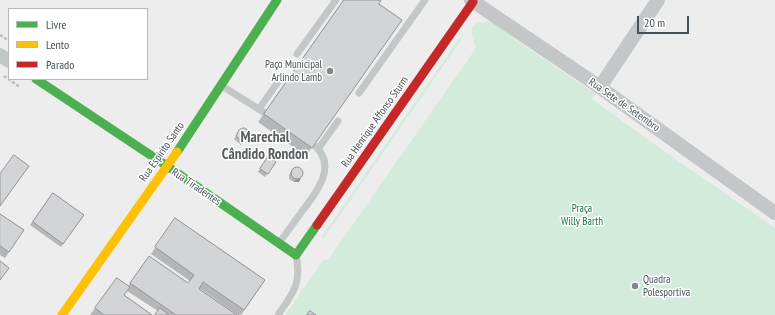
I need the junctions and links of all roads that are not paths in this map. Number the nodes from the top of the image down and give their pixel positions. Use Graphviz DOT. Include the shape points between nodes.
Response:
graph roads {
  1 [pos="277,0"];
  2 [pos="336,0"];
  3 [pos="425,0"];
  4 [pos="658,0"];
  5 [pos="472,1"];
  6 [pos="297,54"];
  7 [pos="38,80"];
  8 [pos="278,82"];
  9 [pos="222,86"];
  10 [pos="600,87"];
  11 [pos="358,93"];
  12 [pos="338,121"];
  13 [pos="167,166"];
  14 [pos="775,213"];
  15 [pos="279,243"];
  16 [pos="296,255"];
  17 [pos="62,315"];
  18 [pos="278,315"];
  1 -- 9 [label="street, Rua Espírito Santo"];
  2 -- 6 [label="lane"];
  3 -- 11 [label="lane"];
  4 -- 10 [label="street"];
  5 -- 10 [label="street, Rua Sete de Setembro"];
  5 -- 16 [label="street, Rua Henrique Affonso Sturm"];
  7 -- 13 [label="street, Rua Tiradentes"];
  8 -- 9 [label="lane" via="262,111"];
  9 -- 13 [label="street, Rua Espírito Santo"];
  10 -- 14 [label="street, Rua Sete de Setembro"];
  12 -- 15 [label="lane" via="316,147 321,152 324,166 322,182"];
  13 -- 15 [label="street, Rua Tiradentes"];
  13 -- 17 [label="street, Rua Espírito Santo"];
  15 -- 16 [label="street, Rua Tiradentes"];
  16 -- 18 [label="lane" via="298,280 292,295"];
}
